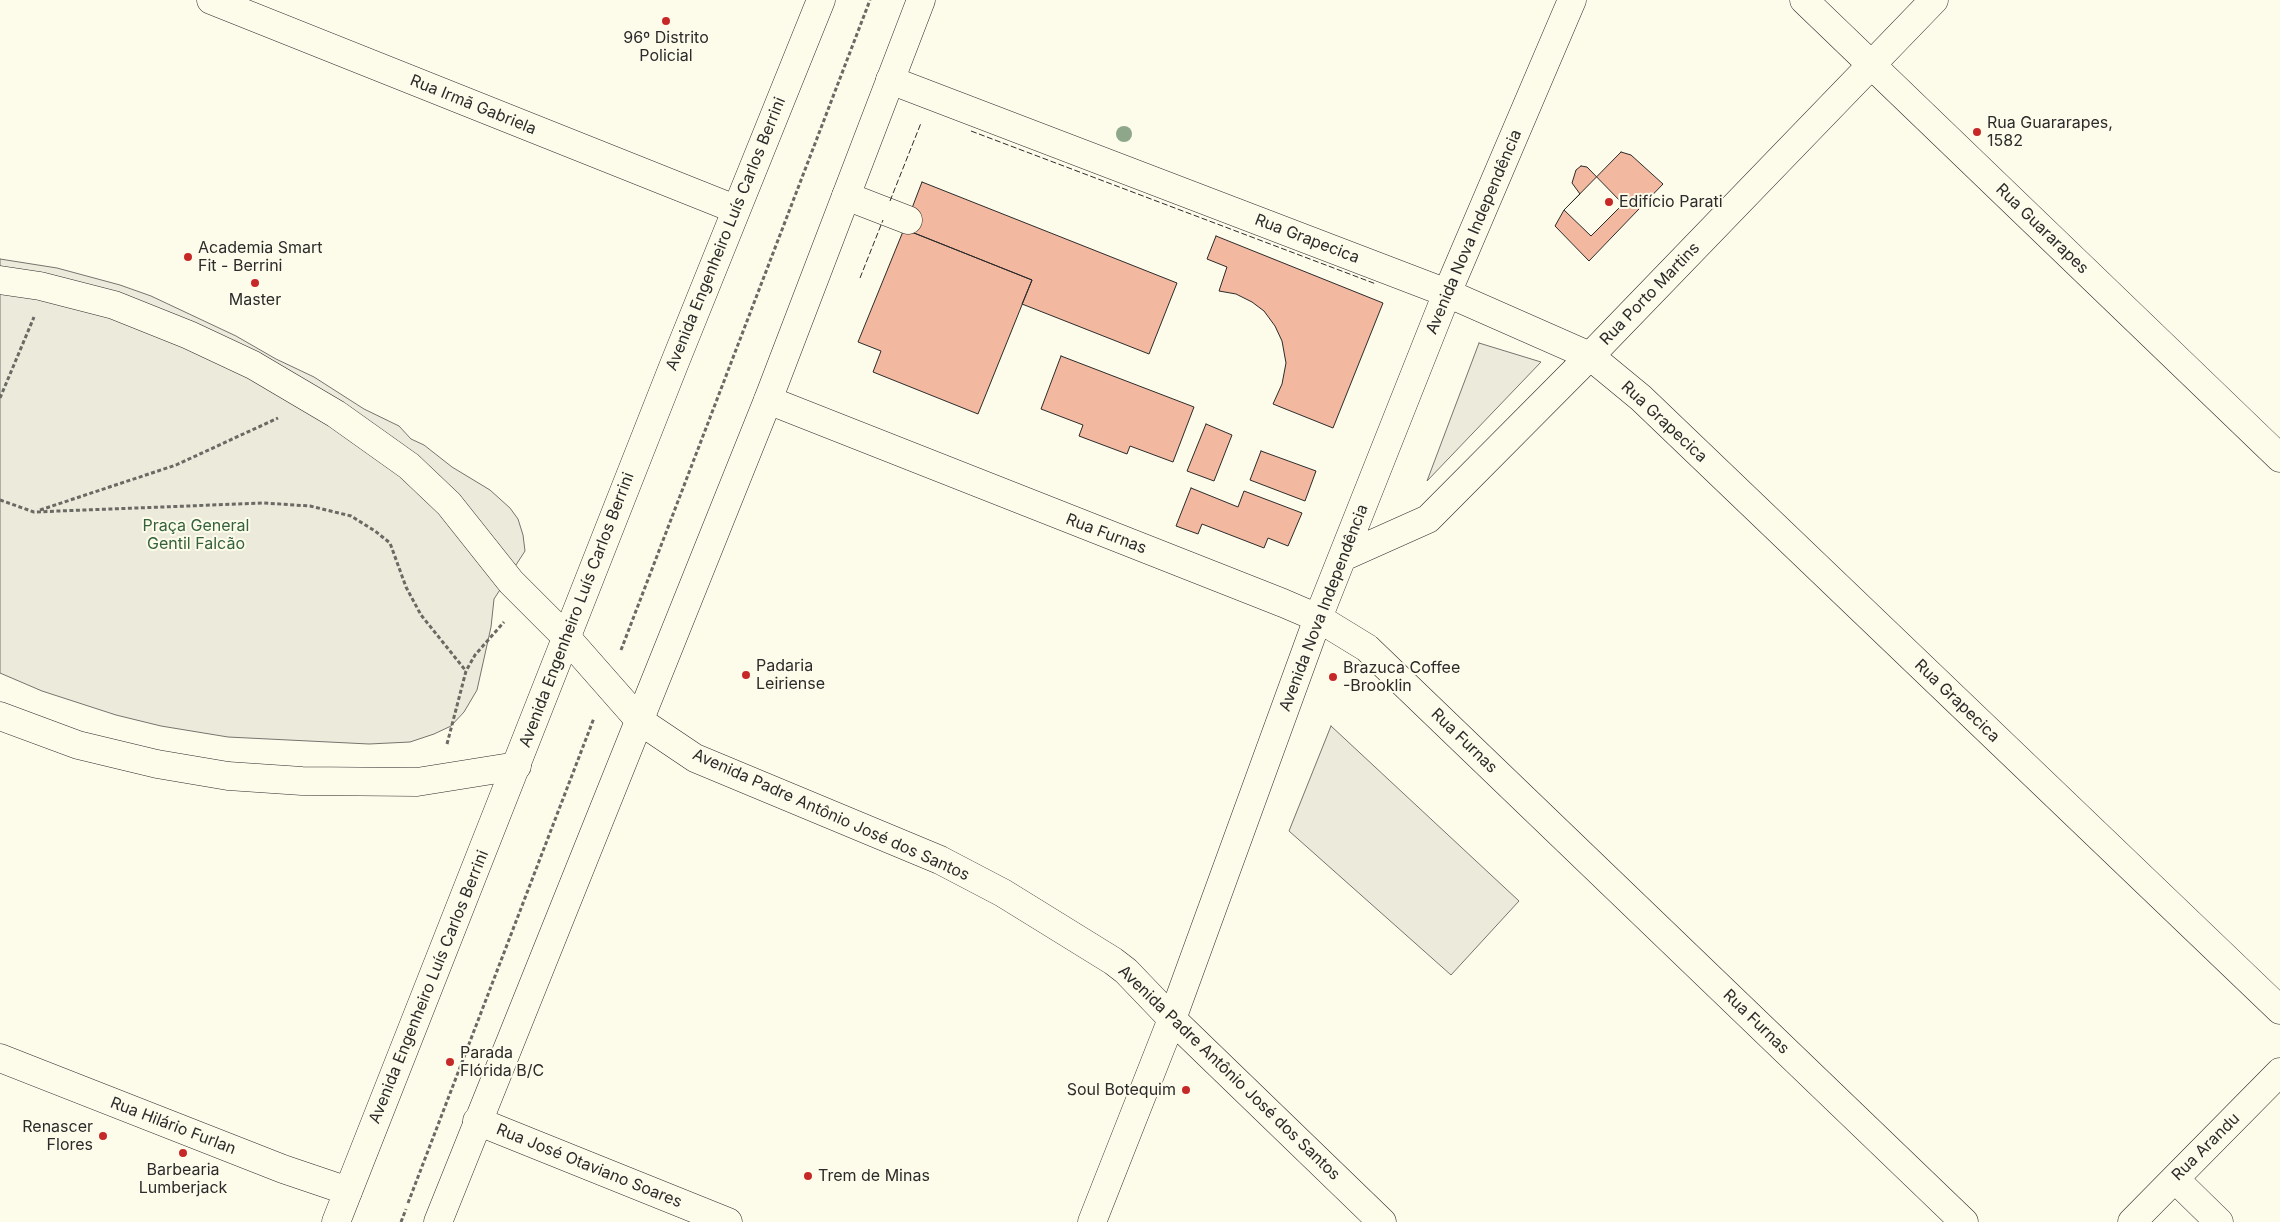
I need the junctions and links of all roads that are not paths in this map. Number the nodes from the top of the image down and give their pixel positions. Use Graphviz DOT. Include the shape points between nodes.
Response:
graph roads {
  1 [pos="211,0"];
  2 [pos="821,0"];
  3 [pos="921,0"];
  4 [pos="1572,0"];
  5 [pos="1804,0"];
  6 [pos="1934,0"];
  7 [pos="1872,65"];
  8 [pos="890,80"];
  9 [pos="846,196"];
  10 [pos="736,209"];
  11 [pos="908,220"];
  12 [pos="0,280"];
  13 [pos="1447,293"];
  14 [pos="1590,356"];
  15 [pos="768,400"];
  16 [pos="2280,458"];
  17 [pos="1342,557"];
  18 [pos="1318,618"];
  19 [pos="567,638"];
  20 [pos="0,716"];
  21 [pos="640,721"];
  22 [pos="517,766"];
  23 [pos="2280,1010"];
  24 [pos="1172,1019"];
  25 [pos="0,1058"];
  26 [pos="2280,1072"];
  27 [pos="477,1121"];
  28 [pos="2174,1179"];
  29 [pos="348,1191"];
  30 [pos="336,1222"];
  31 [pos="438,1222"];
  32 [pos="728,1222"];
  33 [pos="1092,1222"];
  34 [pos="1382,1222"];
  35 [pos="1964,1222"];
  36 [pos="2132,1222"];
  37 [pos="2219,1222"];
  1 -- 10 [label="street, Rua Irmã Gabriela"];
  2 -- 10 [label="street, Avenida Engenheiro Luís Carlos Berrini"];
  3 -- 8 [label="street"];
  4 -- 13 [label="street, Avenida Nova Independência"];
  5 -- 7 [label="street, Rua Guararapes"];
  6 -- 7 [label="street, Rua Porto Martins"];
  7 -- 14 [label="street, Rua Porto Martins"];
  7 -- 16 [label="street, Rua Guararapes"];
  8 -- 9 [label="street"];
  8 -- 13 [label="street, Rua Grapecica"];
  9 -- 11 [label="street"];
  9 -- 15 [label="street"];
  10 -- 19 [label="street, Avenida Engenheiro Luís Carlos Berrini"];
  12 -- 19 [label="street" via="40,286 114,305 253,364 336,414 415,472 449,504 511,582"];
  13 -- 14 [label="street, Rua Grapecica"];
  13 -- 17 [label="street, Avenida Nova Independência"];
  14 -- 17 [label="street, Rua Porto Martins" via="1428,519"];
  14 -- 23 [label="street, Rua Grapecica" via="1648,405"];
  15 -- 18 [label="street, Rua Furnas"];
  15 -- 21 [label="street"];
  17 -- 18 [label="street, Avenida Nova Independência"];
  18 -- 24 [label="street, Avenida Nova Independência"];
  18 -- 35 [label="street, Rua Furnas" via="1367,648"];
  19 -- 21 [label="street"];
  19 -- 22 [label="street, Avenida Engenheiro Luís Carlos Berrini"];
  20 -- 22 [label="street" via="78,745 157,764 228,776 380,783 438,780"];
  21 -- 24 [label="street, Avenida Padre Antônio José dos Santos" via="695,758 940,860 1003,893 1126,971"];
  21 -- 27 [label="street"];
  22 -- 29 [label="street, Avenida Engenheiro Luís Carlos Berrini"];
  24 -- 33 [label="street, Avenida Nova Independência"];
  24 -- 34 [label="street, Avenida Padre Antônio José dos Santos"];
  25 -- 29 [label="street, Rua Hilário Furlan" via="283,1169"];
  26 -- 28 [label="street, Rua Arandu"];
  27 -- 31 [label="street"];
  27 -- 32 [label="street, Rua José Otaviano Soares"];
  28 -- 36 [label="street, Rua Arandu"];
  28 -- 37 [label="street"];
  29 -- 30 [label="street, Avenida Engenheiro Luís Carlos Berrini"];
}
